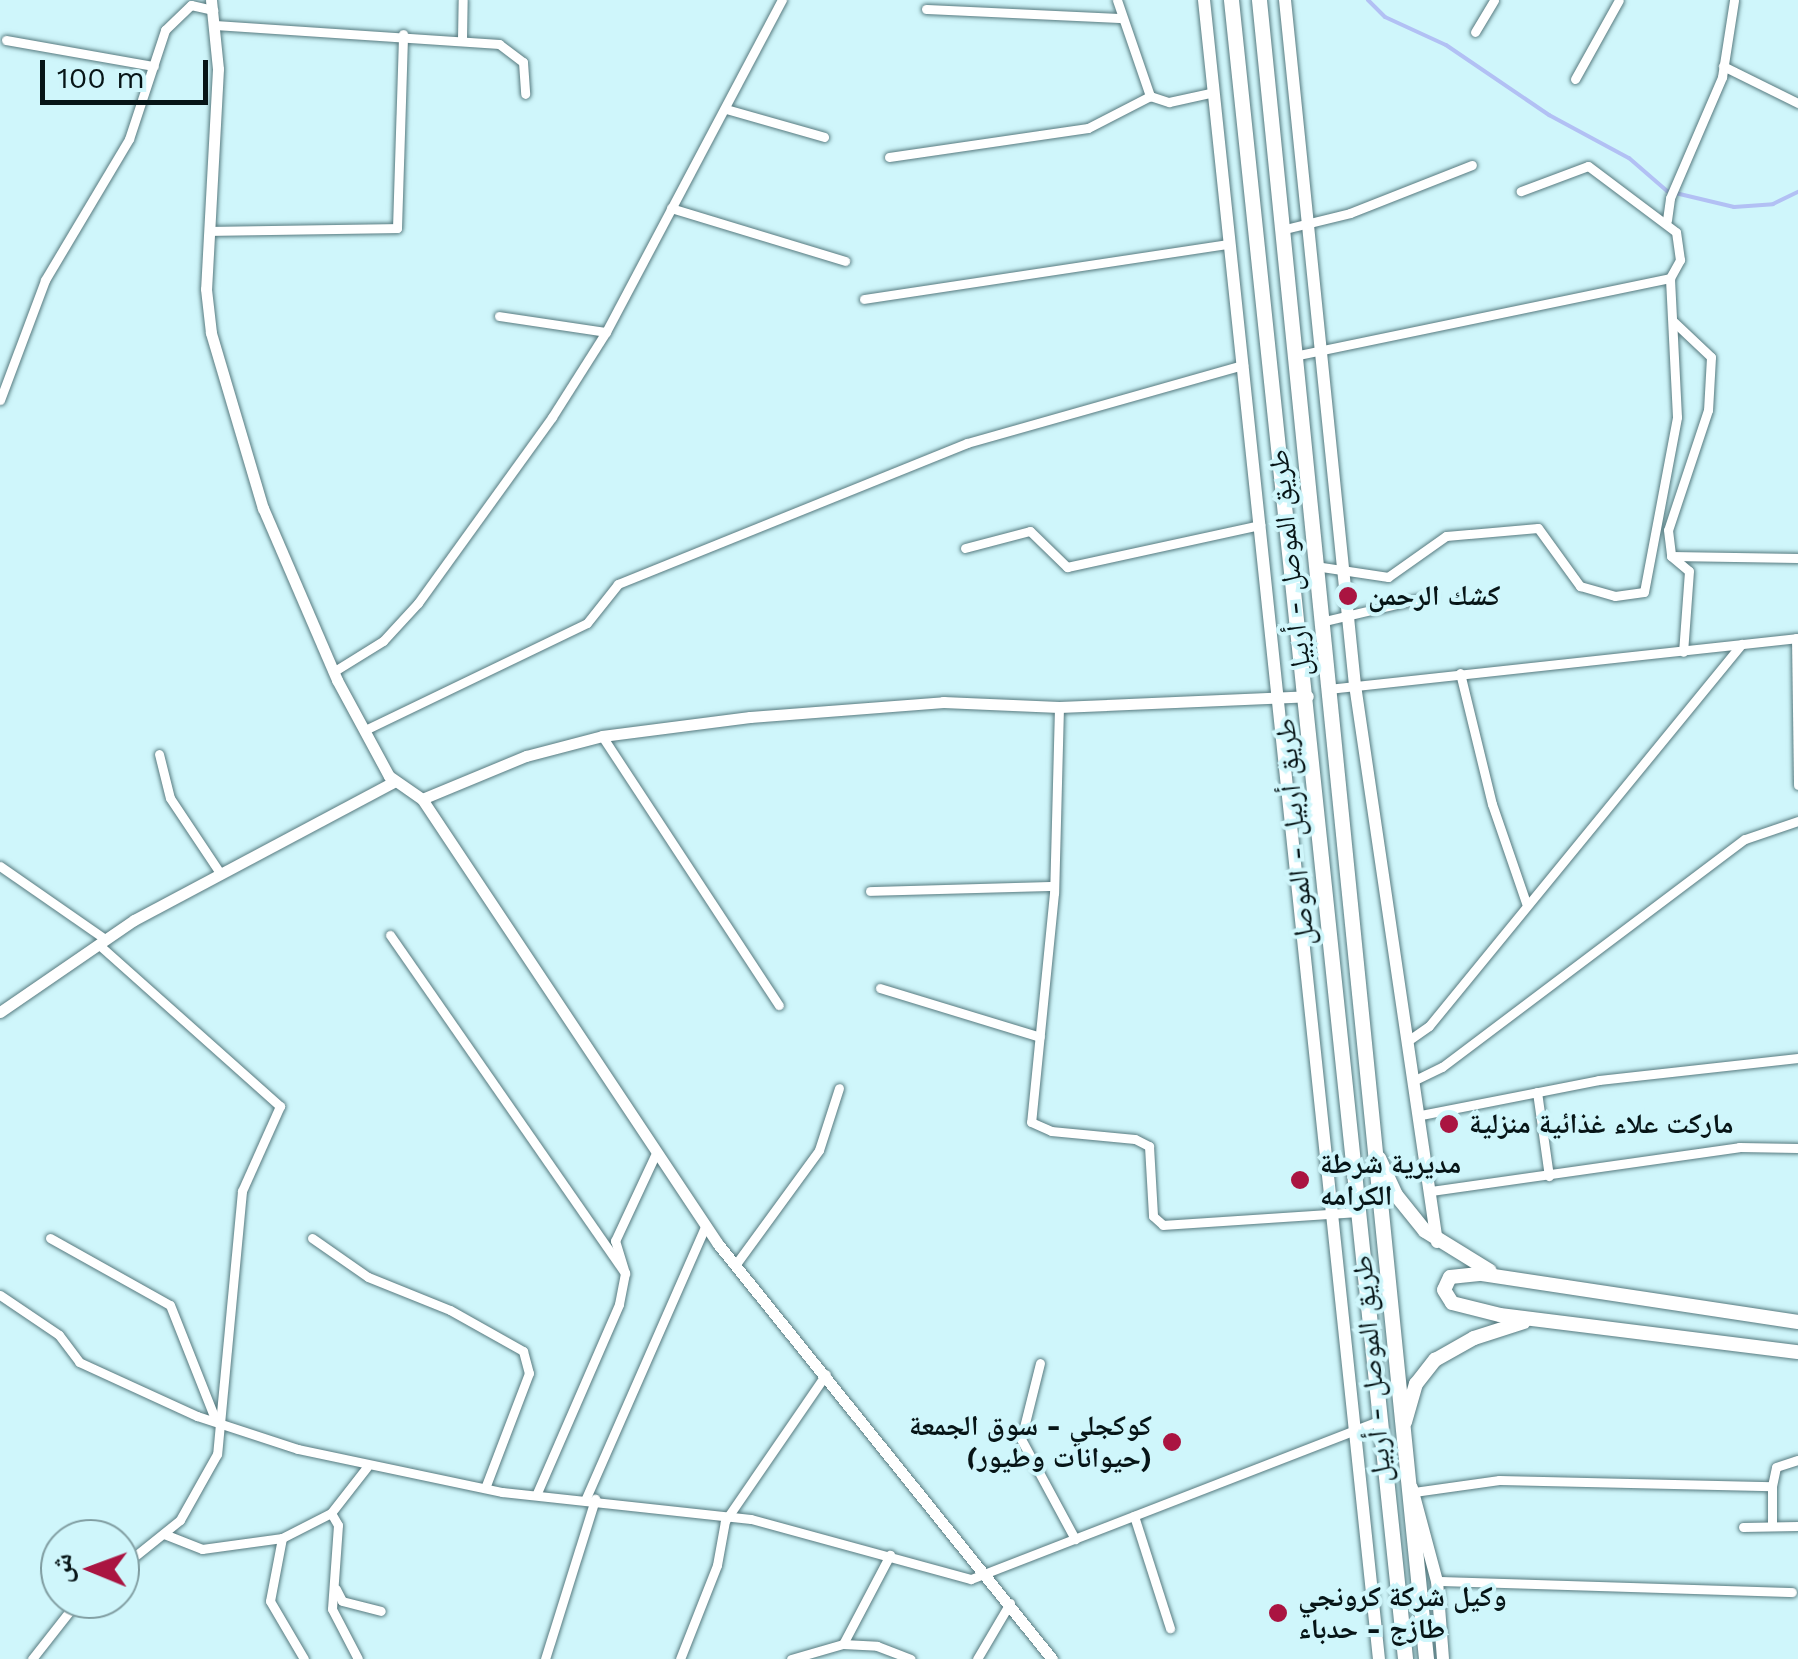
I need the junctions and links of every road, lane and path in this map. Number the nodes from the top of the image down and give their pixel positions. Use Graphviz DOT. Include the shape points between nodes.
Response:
graph roads {
  1 [pos="463,0"];
  2 [pos="782,0"];
  3 [pos="1117,0"];
  4 [pos="1204,0"];
  5 [pos="1231,0"];
  6 [pos="1258,0"];
  7 [pos="1285,0"];
  8 [pos="1494,0"];
  9 [pos="1619,0"];
  10 [pos="1734,0"];
  11 [pos="212,5"];
  12 [pos="926,8"];
  13 [pos="1120,18"];
  14 [pos="215,25"];
  15 [pos="1475,32"];
  16 [pos="403,34"];
  17 [pos="462,39"];
  18 [pos="6,40"];
  19 [pos="154,66"];
  20 [pos="1723,66"];
  21 [pos="1574,79"];
  22 [pos="1214,92"];
  23 [pos="525,94"];
  24 [pos="1150,96"];
  25 [pos="1798,104"];
  26 [pos="726,109"];
  27 [pos="824,137"];
  28 [pos="890,157"];
  29 [pos="1472,165"];
  30 [pos="1521,191"];
  31 [pos="671,208"];
  32 [pos="1667,220"];
  33 [pos="1309,223"];
  34 [pos="1281,230"];
  35 [pos="210,231"];
  36 [pos="1229,244"];
  37 [pos="845,261"];
  38 [pos="1670,278"];
  39 [pos="864,298"];
  40 [pos="498,316"];
  41 [pos="1674,322"];
  42 [pos="606,332"];
  43 [pos="1322,354"];
  44 [pos="1294,356"];
  45 [pos="1242,365"];
  46 [pos="4,375"];
  47 [pos="0,400"];
  48 [pos="1260,525"];
  49 [pos="966,548"];
  50 [pos="1671,556"];
  51 [pos="1798,558"];
  52 [pos="1314,566"];
  53 [pos="1344,574"];
  54 [pos="1431,596"];
  55 [pos="1348,616"];
  56 [pos="1320,622"];
  57 [pos="1797,638"];
  58 [pos="1742,644"];
  59 [pos="1683,652"];
  60 [pos="333,672"];
  61 [pos="1460,673"];
  62 [pos="1356,685"];
  63 [pos="1328,689"];
  64 [pos="1308,696"];
  65 [pos="1280,698"];
  66 [pos="1059,707"];
  67 [pos="365,730"];
  68 [pos="602,736"];
  69 [pos="159,754"];
  70 [pos="394,782"];
  71 [pos="1798,786"];
  72 [pos="422,799"];
  73 [pos="1798,821"];
  74 [pos="0,866"];
  75 [pos="220,872"];
  76 [pos="1054,886"];
  77 [pos="870,891"];
  78 [pos="1526,902"];
  79 [pos="390,935"];
  80 [pos="101,941"];
  81 [pos="880,988"];
  82 [pos="779,1005"];
  83 [pos="0,1012"];
  84 [pos="1040,1037"];
  85 [pos="1410,1040"];
  86 [pos="1798,1058"];
  87 [pos="1416,1080"];
  88 [pos="840,1088"];
  89 [pos="1537,1092"];
  90 [pos="1421,1116"];
  91 [pos="1373,1136"];
  92 [pos="1798,1148"];
  93 [pos="656,1153"];
  94 [pos="1549,1176"];
  95 [pos="1431,1192"];
  96 [pos="1361,1212"];
  97 [pos="1335,1216"];
  98 [pos="706,1225"];
  99 [pos="50,1238"];
  100 [pos="312,1238"];
  101 [pos="1438,1242"];
  102 [pos="736,1264"];
  103 [pos="626,1274"];
  104 [pos="1514,1278"];
  105 [pos="0,1295"];
  106 [pos="1542,1321"];
  107 [pos="1798,1322"];
  108 [pos="1798,1352"];
  109 [pos="1040,1363"];
  110 [pos="828,1372"];
  111 [pos="1381,1420"];
  112 [pos="218,1423"];
  113 [pos="1360,1430"];
  114 [pos="1404,1443"];
  115 [pos="1798,1460"];
  116 [pos="367,1467"];
  117 [pos="1406,1472"];
  118 [pos="1772,1486"];
  119 [pos="485,1488"];
  120 [pos="1414,1492"];
  121 [pos="537,1494"];
  122 [pos="591,1499"];
  123 [pos="331,1513"];
  124 [pos="1134,1516"];
  125 [pos="725,1520"];
  126 [pos="1772,1522"];
  127 [pos="1798,1526"];
  128 [pos="1743,1527"];
  129 [pos="164,1534"];
  130 [pos="282,1538"];
  131 [pos="1075,1539"];
  132 [pos="140,1553"];
  133 [pos="890,1556"];
  134 [pos="988,1574"];
  135 [pos="1438,1580"];
  136 [pos="335,1586"];
  137 [pos="1792,1592"];
  138 [pos="1010,1603"];
  139 [pos="382,1611"];
  140 [pos="63,1619"];
  141 [pos="1170,1628"];
  142 [pos="842,1644"];
  143 [pos="32,1659"];
  144 [pos="304,1659"];
  145 [pos="358,1659"];
  146 [pos="545,1659"];
  147 [pos="680,1659"];
  148 [pos="791,1659"];
  149 [pos="911,1659"];
  150 [pos="977,1659"];
  151 [pos="1052,1659"];
  152 [pos="1379,1659"];
  153 [pos="1405,1659"];
  154 [pos="1426,1659"];
  155 [pos="1443,1659"];
  1 -- 17 [label="street"];
  2 -- 26 [label="street"];
  3 -- 13 [label="street"];
  4 -- 22 [label="main road"];
  5 -- 64 [label="highway, طريق أربيل - الموصل"];
  6 -- 34 [label="highway, طريق الموصل - أربيل"];
  7 -- 33 [label="main road"];
  8 -- 15 [label="street"];
  9 -- 21 [label="street"];
  10 -- 20 [label="street"];
  11 -- 14 [label="street"];
  11 -- 19 [label="street" via="177,12"];
  12 -- 13 [label="street"];
  13 -- 24 [label="street"];
  14 -- 16 [label="street"];
  14 -- 35 [label="street"];
  16 -- 17 [label="street"];
  16 -- 35 [label="street" via="397,228"];
  17 -- 23 [label="street" via="514,50 524,62"];
  18 -- 19 [label="street"];
  19 -- 46 [label="street" via="129,139 45,280"];
  20 -- 25 [label="street"];
  20 -- 32 [label="street"];
  22 -- 24 [label="street" via="1169,102"];
  22 -- 36 [label="main road"];
  24 -- 28 [label="street" via="1088,128"];
  26 -- 27 [label="street"];
  26 -- 31 [label="street"];
  29 -- 33 [label="street"];
  30 -- 32 [label="street" via="1588,166"];
  31 -- 37 [label="street"];
  31 -- 42 [label="street"];
  32 -- 38 [label="street" via="1680,247"];
  33 -- 34 [label="street"];
  33 -- 43 [label="main road"];
  34 -- 44 [label="highway, طريق الموصل - أربيل"];
  35 -- 60 [label="street" via="206,289 212,333 269,523"];
  36 -- 39 [label="street"];
  36 -- 45 [label="main road"];
  38 -- 41 [label="street"];
  38 -- 43 [label="street"];
  40 -- 42 [label="street"];
  41 -- 50 [label="street" via="1711,357 1708,410 1668,530"];
  41 -- 53 [label="street" via="1678,417 1644,592 1615,596 1580,586 1538,528 1446,536 1397,574"];
  42 -- 60 [label="street" via="418,603 384,641"];
  43 -- 44 [label="street"];
  43 -- 53 [label="main road"];
  44 -- 52 [label="highway, طريق الموصل - أربيل"];
  45 -- 48 [label="main road"];
  45 -- 67 [label="street" via="968,444 618,584 587,622"];
  46 -- 47 [label="street"];
  48 -- 49 [label="street" via="1067,567 1030,531"];
  48 -- 65 [label="main road"];
  50 -- 51 [label="street"];
  50 -- 59 [label="street" via="1688,571"];
  52 -- 53 [label="street"];
  52 -- 56 [label="highway, طريق الموصل - أربيل"];
  53 -- 55 [label="main road"];
  54 -- 55 [label="street"];
  55 -- 56 [label="street"];
  55 -- 62 [label="main road"];
  56 -- 63 [label="highway, طريق الموصل - أربيل"];
  57 -- 58 [label="street"];
  57 -- 71 [label="street"];
  58 -- 59 [label="street"];
  58 -- 78 [label="street"];
  59 -- 61 [label="street"];
  60 -- 67 [label="street"];
  61 -- 62 [label="street"];
  61 -- 78 [label="street" via="1492,804"];
  62 -- 63 [label="street"];
  62 -- 85 [label="main road"];
  63 -- 91 [label="highway, طريق الموصل - أربيل"];
  64 -- 65 [label="street"];
  64 -- 96 [label="highway, طريق أربيل - الموصل"];
  65 -- 66 [label="street"];
  65 -- 97 [label="main road"];
  66 -- 68 [label="street" via="848,707"];
  66 -- 76 [label="street"];
  67 -- 70 [label="street"];
  68 -- 72 [label="street" via="526,756"];
  68 -- 82 [label="street"];
  69 -- 75 [label="street" via="170,798"];
  70 -- 72 [label="street"];
  70 -- 75 [label="street"];
  72 -- 93 [label="street"];
  73 -- 87 [label="street" via="1745,840 1442,1068"];
  74 -- 80 [label="street"];
  75 -- 80 [label="street"];
  76 -- 77 [label="street"];
  76 -- 84 [label="street"];
  78 -- 85 [label="street"];
  79 -- 103 [label="street"];
  80 -- 83 [label="street"];
  80 -- 112 [label="street" via="277,1096 280,1106 242,1191"];
  81 -- 84 [label="street"];
  84 -- 97 [label="street" via="1031,1122 1051,1132 1149,1146 1153,1216 1163,1225"];
  85 -- 87 [label="main road"];
  86 -- 89 [label="street"];
  87 -- 90 [label="main road"];
  88 -- 102 [label="street" via="818,1150"];
  89 -- 90 [label="street"];
  89 -- 94 [label="street"];
  90 -- 95 [label="main road"];
  91 -- 101 [label="main road" via="1396,1195"];
  91 -- 114 [label="highway, طريق الموصل - أربيل"];
  92 -- 94 [label="street" via="1738,1146"];
  93 -- 98 [label="street"];
  93 -- 103 [label="street" via="616,1241"];
  94 -- 95 [label="street"];
  95 -- 101 [label="main road"];
  96 -- 97 [label="street"];
  96 -- 111 [label="highway, طريق أربيل - الموصل"];
  97 -- 113 [label="main road"];
  98 -- 102 [label="street"];
  98 -- 122 [label="street"];
  99 -- 112 [label="street" via="170,1305"];
  100 -- 119 [label="street" via="368,1276 450,1310 523,1351 530,1373"];
  101 -- 104 [label="main road"];
  102 -- 110 [label="street"];
  103 -- 121 [label="street"];
  104 -- 106 [label="main road" via="1458,1274 1444,1290 1460,1306"];
  104 -- 107 [label="main road"];
  105 -- 112 [label="street" via="60,1335 79,1362"];
  106 -- 108 [label="main road"];
  106 -- 114 [label="main road" via="1490,1331 1435,1360 1409,1398"];
  109 -- 131 [label="street" via="1020,1438"];
  110 -- 125 [label="street"];
  110 -- 134 [label="street"];
  111 -- 113 [label="street"];
  111 -- 153 [label="highway, طريق أربيل - الموصل"];
  112 -- 116 [label="street"];
  112 -- 129 [label="street" via="217,1454 180,1520"];
  113 -- 124 [label="street"];
  113 -- 152 [label="main road"];
  114 -- 117 [label="highway, طريق الموصل - أربيل"];
  115 -- 118 [label="street" via="1776,1467"];
  116 -- 119 [label="street"];
  116 -- 123 [label="street"];
  117 -- 120 [label="main road"];
  117 -- 154 [label="highway, طريق الموصل - أربيل"];
  118 -- 120 [label="street" via="1499,1480"];
  118 -- 126 [label="street"];
  119 -- 121 [label="street"];
  120 -- 135 [label="main road"];
  121 -- 122 [label="street"];
  122 -- 125 [label="street"];
  122 -- 146 [label="street"];
  123 -- 130 [label="street"];
  123 -- 136 [label="street" via="338,1525"];
  124 -- 131 [label="street"];
  124 -- 141 [label="street"];
  125 -- 133 [label="street" via="752,1519"];
  125 -- 147 [label="street" via="717,1565"];
  126 -- 127 [label="street"];
  126 -- 128 [label="street"];
  129 -- 130 [label="street" via="202,1549"];
  129 -- 132 [label="street"];
  130 -- 144 [label="street" via="270,1601"];
  131 -- 134 [label="street"];
  133 -- 134 [label="street" via="946,1576"];
  133 -- 142 [label="street"];
  134 -- 138 [label="street"];
  135 -- 137 [label="street"];
  135 -- 155 [label="main road"];
  136 -- 139 [label="street" via="342,1601"];
  136 -- 145 [label="street" via="332,1609"];
  138 -- 150 [label="street"];
  138 -- 151 [label="street"];
  140 -- 143 [label="street"];
  142 -- 148 [label="street"];
  142 -- 149 [label="street"];
}
